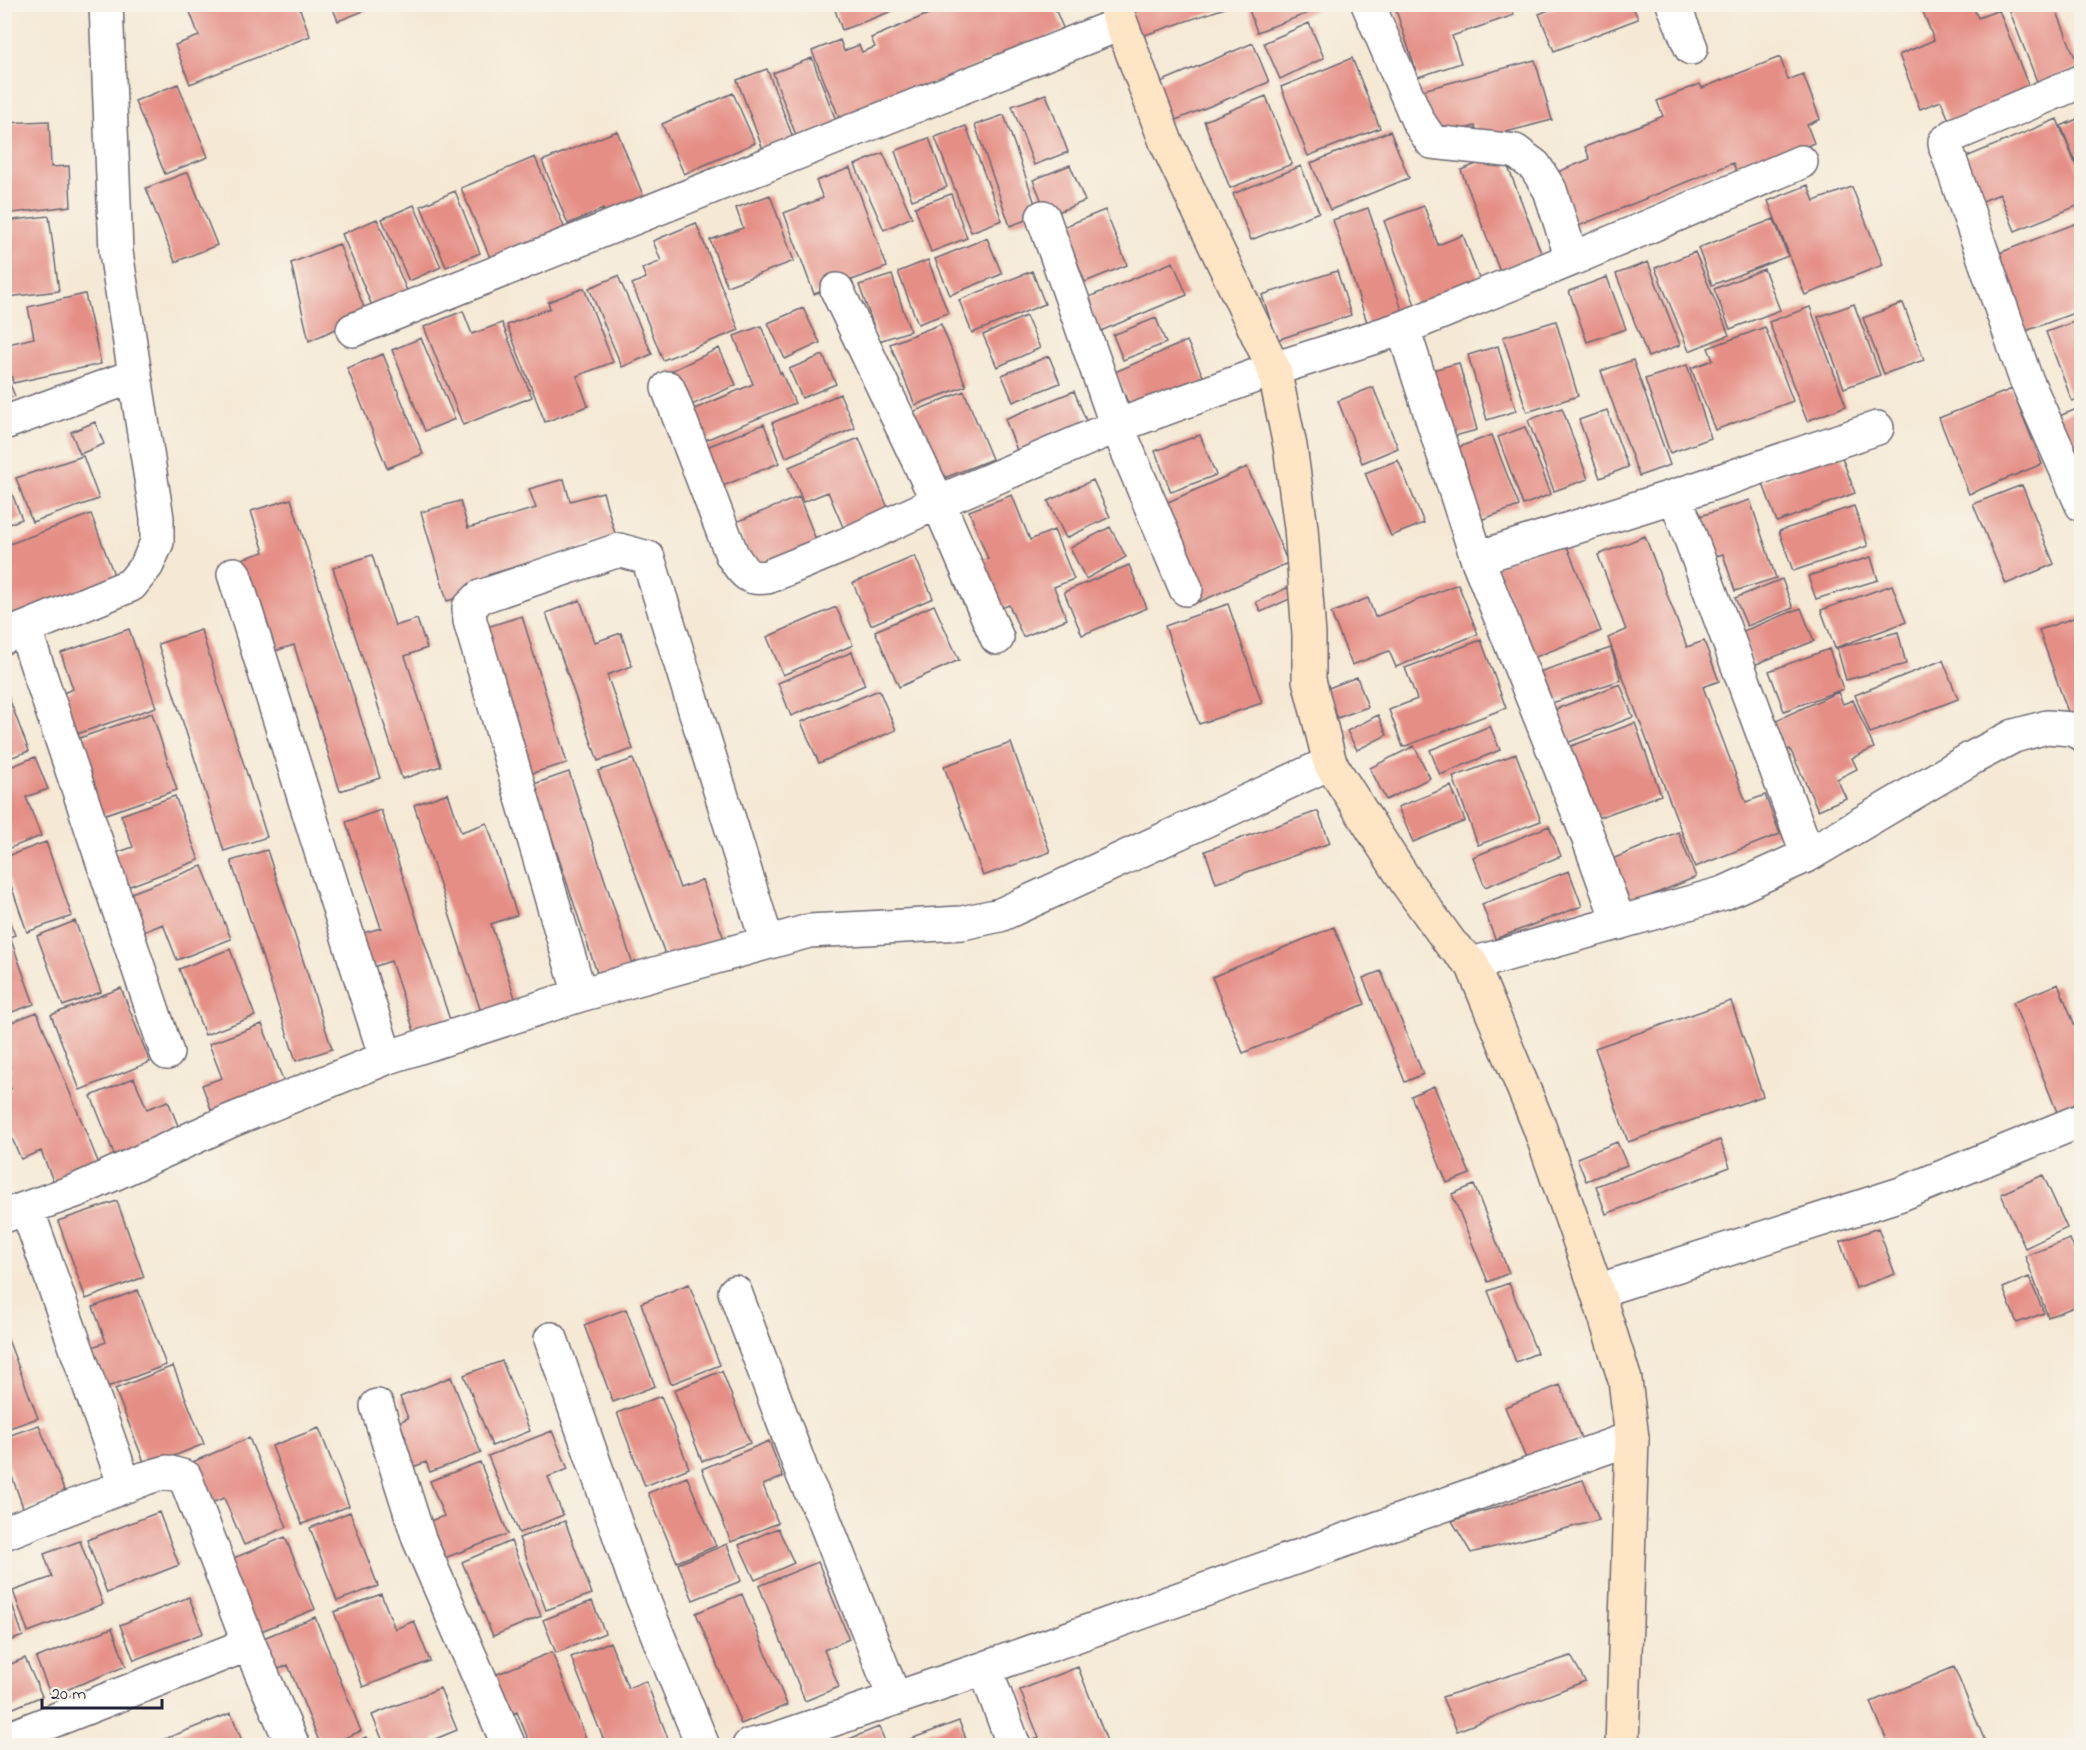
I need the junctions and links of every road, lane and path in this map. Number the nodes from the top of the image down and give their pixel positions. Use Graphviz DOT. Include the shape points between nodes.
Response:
graph roads {
  1 [pos="106,4"];
  2 [pos="1368,4"];
  3 [pos="1674,4"];
  4 [pos="1117,14"];
  5 [pos="1691,48"];
  6 [pos="2082,81"];
  7 [pos="1801,162"];
  8 [pos="1043,217"];
  9 [pos="1572,259"];
  10 [pos="837,290"];
  11 [pos="1403,328"];
  12 [pos="353,330"];
  13 [pos="1275,369"];
  14 [pos="134,376"];
  15 [pos="668,388"];
  16 [pos="4,423"];
  17 [pos="1117,426"];
  18 [pos="1877,428"];
  19 [pos="1674,496"];
  20 [pos="938,501"];
  21 [pos="2082,505"];
  22 [pos="1477,558"];
  23 [pos="234,574"];
  24 [pos="1186,589"];
  25 [pos="15,633"];
  26 [pos="997,638"];
  27 [pos="2082,734"];
  28 [pos="1330,763"];
  29 [pos="1808,855"];
  30 [pos="1619,923"];
  31 [pos="768,942"];
  32 [pos="1472,964"];
  33 [pos="580,995"];
  34 [pos="167,1053"];
  35 [pos="386,1058"];
  36 [pos="2082,1120"];
  37 [pos="16,1213"];
  38 [pos="1597,1291"];
  39 [pos="735,1292"];
  40 [pos="551,1339"];
  41 [pos="377,1406"];
  42 [pos="1632,1438"];
  43 [pos="125,1486"];
  44 [pos="4,1533"];
  45 [pos="249,1644"];
  46 [pos="985,1668"];
  47 [pos="894,1697"];
  48 [pos="4,1740"];
  49 [pos="768,1743"];
  50 [pos="293,1746"];
  51 [pos="509,1746"];
  52 [pos="703,1746"];
  53 [pos="1014,1746"];
  54 [pos="1622,1746"];
  1 -- 14 [label="street" via="118,260"];
  2 -- 9 [label="street" via="1418,121 1432,142 1515,151 1534,166 1550,190"];
  3 -- 5 [label="street"];
  4 -- 12 [label="street"];
  4 -- 13 [label="street" via="1166,142"];
  6 -- 21 [label="street" via="1945,142 2025,378"];
  7 -- 9 [label="street"];
  8 -- 17 [label="street"];
  9 -- 11 [label="street"];
  10 -- 20 [label="street"];
  11 -- 13 [label="street"];
  11 -- 22 [label="street"];
  13 -- 17 [label="street"];
  13 -- 28 [label="street" via="1301,528 1309,681"];
  14 -- 16 [label="street"];
  14 -- 25 [label="street" via="157,518 157,542 147,565 131,585"];
  15 -- 20 [label="street" via="732,555 744,573 755,578 767,577 845,545"];
  17 -- 20 [label="street"];
  17 -- 24 [label="street"];
  18 -- 19 [label="street"];
  19 -- 22 [label="street"];
  19 -- 29 [label="street"];
  20 -- 26 [label="street"];
  22 -- 30 [label="street"];
  23 -- 35 [label="street"];
  25 -- 34 [label="street"];
  27 -- 29 [label="street" via="2047,727 2014,736"];
  28 -- 31 [label="street" via="1000,915 962,923 809,931"];
  28 -- 32 [label="street" via="1451,944"];
  29 -- 30 [label="street" via="1724,893"];
  30 -- 32 [label="street"];
  31 -- 33 [label="street"];
  31 -- 33 [label="street" via="648,558 619,550 480,597 469,608"];
  32 -- 38 [label="street" via="1539,1126"];
  33 -- 35 [label="street"];
  35 -- 37 [label="street"];
  36 -- 38 [label="street" via="1901,1194"];
  37 -- 43 [label="street"];
  38 -- 42 [label="street" via="1625,1380"];
  39 -- 47 [label="street" via="804,1478"];
  40 -- 52 [label="street" via="634,1577"];
  41 -- 51 [label="street" via="419,1539"];
  42 -- 46 [label="street"];
  42 -- 54 [label="street"];
  43 -- 44 [label="street"];
  43 -- 45 [label="street" via="167,1472 185,1477"];
  45 -- 48 [label="street"];
  45 -- 50 [label="street"];
  46 -- 47 [label="street"];
  46 -- 53 [label="street"];
  47 -- 49 [label="street"];
}
